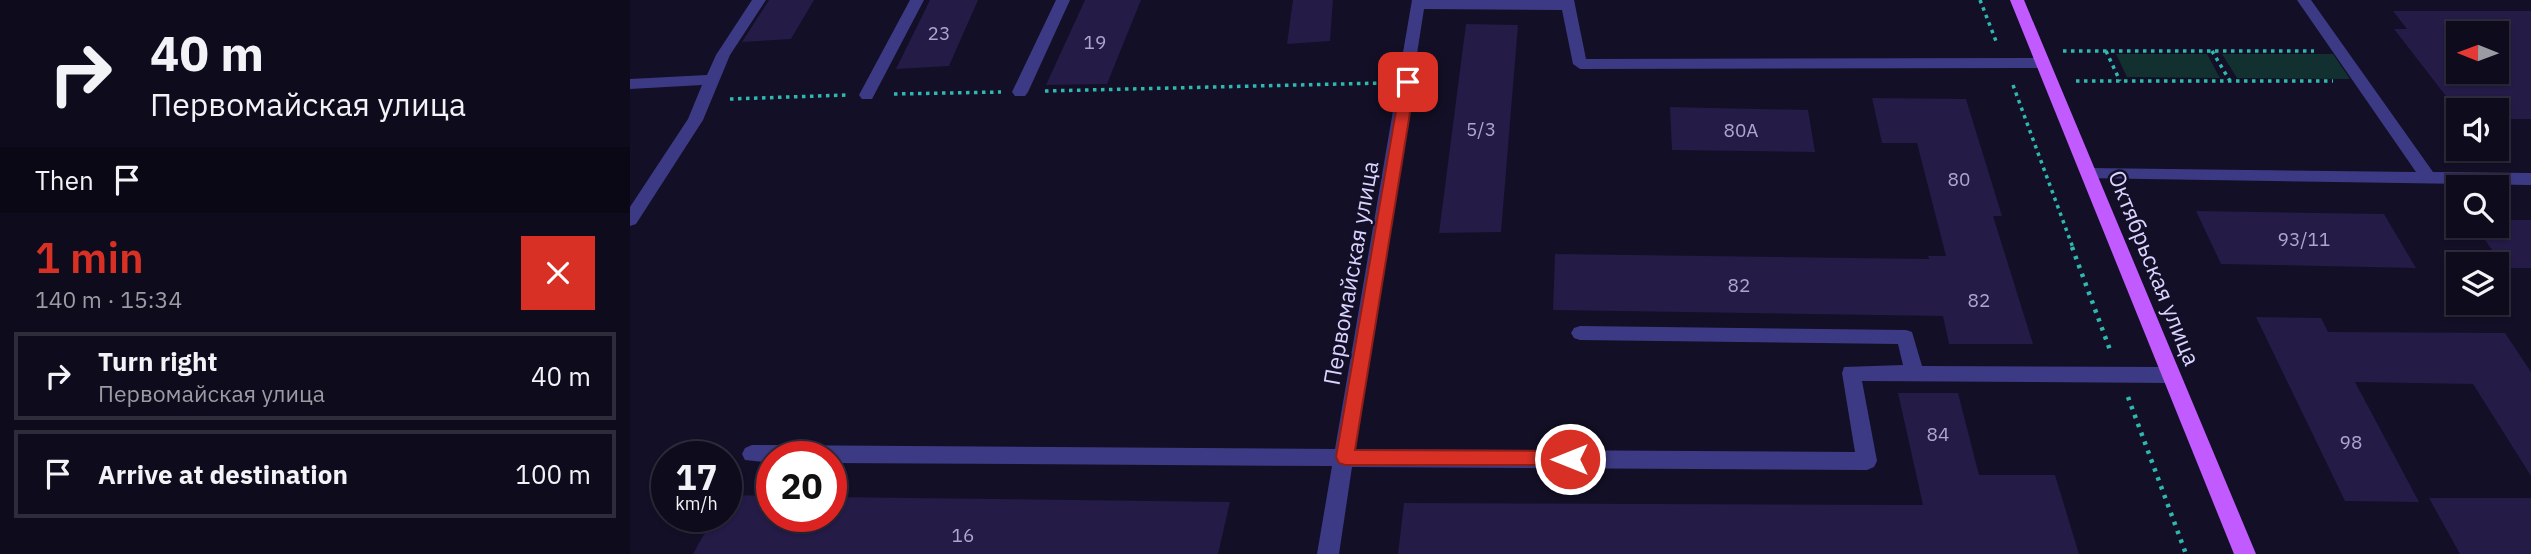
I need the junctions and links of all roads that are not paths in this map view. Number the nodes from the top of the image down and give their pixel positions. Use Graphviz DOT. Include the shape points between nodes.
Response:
graph roads {
  1 [pos="759,0"];
  2 [pos="917,0"];
  3 [pos="1063,0"];
  4 [pos="2017,0"];
  5 [pos="2304,0"];
  6 [pos="1419,3"];
  7 [pos="1567,3"];
  8 [pos="2041,57"];
  9 [pos="712,80"];
  10 [pos="630,84"];
  11 [pos="1020,92"];
  12 [pos="867,95"];
  13 [pos="2089,174"];
  14 [pos="2429,178"];
  15 [pos="2531,179"];
  16 [pos="630,220"];
  17 [pos="1580,333"];
  18 [pos="1914,374"];
  19 [pos="2171,375"];
  20 [pos="752,454"];
  21 [pos="1345,457"];
  22 [pos="1328,554"];
  23 [pos="2245,554"];
  1 -- 9 [label="street"];
  2 -- 12 [label="street"];
  3 -- 11 [label="street"];
  4 -- 8 [label="main road, Октябрьская улица"];
  5 -- 14 [label="street"];
  6 -- 7 [label="street"];
  6 -- 21 [label="street, Первомайская улица"];
  7 -- 8 [label="street" via="1580,64 2005,63"];
  8 -- 13 [label="main road, Октябрьская улица"];
  9 -- 10 [label="street"];
  9 -- 16 [label="street" via="695,120"];
  13 -- 14 [label="street"];
  13 -- 19 [label="main road, Октябрьская улица"];
  14 -- 15 [label="street"];
  17 -- 18 [label="street" via="1906,337"];
  18 -- 19 [label="street"];
  18 -- 21 [label="street" via="1851,373 1867,461"];
  19 -- 23 [label="main road, Октябрьская улица"];
  20 -- 21 [label="street"];
  21 -- 22 [label="street, Первомайская улица"];
}
